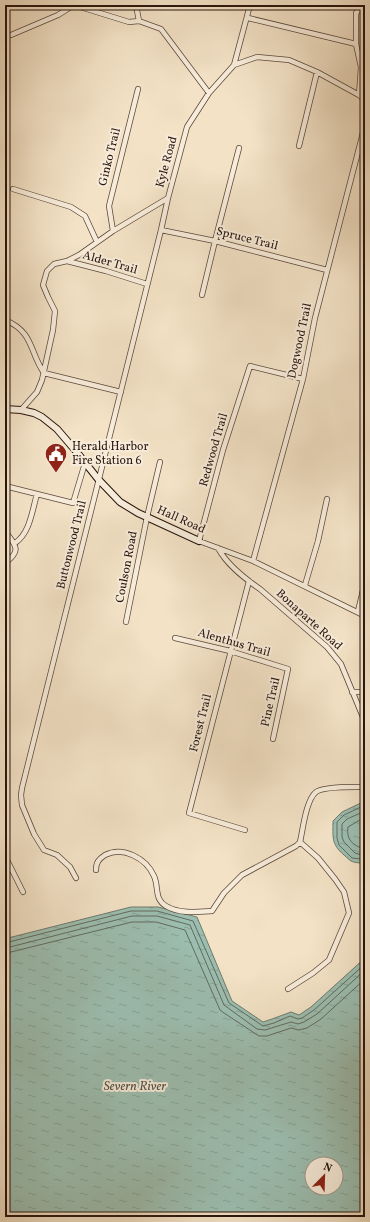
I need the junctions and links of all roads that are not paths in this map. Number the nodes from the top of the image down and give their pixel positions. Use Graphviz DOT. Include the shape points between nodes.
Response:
graph roads {
  1 [pos="136,5"];
  2 [pos="250,5"];
  3 [pos="363,5"];
  4 [pos="248,18"];
  5 [pos="139,21"];
  6 [pos="10,35"];
  7 [pos="356,44"];
  8 [pos="234,64"];
  9 [pos="317,72"];
  10 [pos="138,89"];
  11 [pos="209,93"];
  12 [pos="358,95"];
  13 [pos="365,100"];
  14 [pos="365,125"];
  15 [pos="299,146"];
  16 [pos="239,148"];
  17 [pos="13,189"];
  18 [pos="168,198"];
  19 [pos="162,230"];
  20 [pos="113,231"];
  21 [pos="215,241"];
  22 [pos="98,242"];
  23 [pos="67,261"];
  24 [pos="327,270"];
  25 [pos="147,284"];
  26 [pos="202,295"];
  27 [pos="5,320"];
  28 [pos="44,373"];
  29 [pos="303,379"];
  30 [pos="121,392"];
  31 [pos="5,409"];
  32 [pos="18,410"];
  33 [pos="160,462"];
  34 [pos="86,463"];
  35 [pos="98,480"];
  36 [pos="5,486"];
  37 [pos="37,494"];
  38 [pos="327,499"];
  39 [pos="147,517"];
  40 [pos="5,531"];
  41 [pos="199,541"];
  42 [pos="15,543"];
  43 [pos="218,548"];
  44 [pos="253,561"];
  45 [pos="5,563"];
  46 [pos="249,582"];
  47 [pos="365,582"];
  48 [pos="305,585"];
  49 [pos="358,611"];
  50 [pos="365,616"];
  51 [pos="126,622"];
  52 [pos="175,638"];
  53 [pos="230,651"];
  54 [pos="288,669"];
  55 [pos="352,692"];
  56 [pos="365,692"];
  57 [pos="365,722"];
  58 [pos="273,739"];
  59 [pos="365,787"];
  60 [pos="246,830"];
  61 [pos="300,842"];
  62 [pos="5,856"];
  63 [pos="96,870"];
  64 [pos="76,878"];
  65 [pos="22,892"];
  66 [pos="288,989"];
  1 -- 5 [label="street"];
  2 -- 4 [label="street"];
  3 -- 7 [label="street" via="356,13"];
  4 -- 7 [label="street"];
  4 -- 8 [label="street"];
  5 -- 6 [label="street" via="129,22 74,5 58,16"];
  5 -- 11 [label="street" via="161,29"];
  7 -- 12 [label="street" via="361,68"];
  8 -- 9 [label="street" via="257,57 289,60"];
  8 -- 11 [label="street, Kyle Road"];
  9 -- 12 [label="street"];
  9 -- 15 [label="street"];
  10 -- 20 [label="street, Ginko Trail" via="109,206"];
  11 -- 18 [label="street, Kyle Road" via="187,127"];
  12 -- 13 [label="street"];
  14 -- 24 [label="street, Dogwood Trail"];
  16 -- 21 [label="street"];
  17 -- 22 [label="street" via="71,207 85,216"];
  18 -- 19 [label="street, Buttonwood Trail"];
  18 -- 20 [label="street, Kyle Road"];
  19 -- 21 [label="street, Spruce Trail"];
  19 -- 25 [label="street, Buttonwood Trail"];
  20 -- 22 [label="street, Kyle Road"];
  21 -- 24 [label="street, Spruce Trail"];
  21 -- 26 [label="street"];
  22 -- 23 [label="street, Kyle Road"];
  23 -- 25 [label="street, Alder Trail"];
  23 -- 28 [label="street, Kyle Road" via="54,264 48,271 43,285 55,311"];
  24 -- 29 [label="street, Dogwood Trail" via="314,318"];
  25 -- 30 [label="street, Buttonwood Trail"];
  27 -- 28 [label="street" via="27,336"];
  28 -- 30 [label="street"];
  28 -- 32 [label="street" via="37,392"];
  29 -- 41 [label="street, Redwood Trail" via="250,366"];
  29 -- 44 [label="street, Dogwood Trail"];
  30 -- 35 [label="street, Buttonwood Trail"];
  31 -- 32 [label="street, Hall Road"];
  32 -- 34 [label="street, Hall Road" via="34,413 51,423"];
  33 -- 39 [label="street, Coulson Road"];
  34 -- 35 [label="street, Hall Road"];
  34 -- 37 [label="street" via="73,503"];
  35 -- 39 [label="street, Hall Road" via="120,502"];
  35 -- 64 [label="street, Buttonwood Trail" via="21,795 24,811 44,850 57,855 70,867"];
  36 -- 37 [label="street"];
  37 -- 42 [label="street" via="27,528 20,540"];
  38 -- 48 [label="street"];
  39 -- 41 [label="street, Hall Road"];
  39 -- 51 [label="street, Coulson Road"];
  40 -- 42 [label="street"];
  41 -- 43 [label="street, Hall Road"];
  42 -- 45 [label="street" via="15,554"];
  43 -- 44 [label="street, Hall Road"];
  43 -- 46 [label="street, Bonaparte Road" via="222,556"];
  44 -- 48 [label="street, Hall Road"];
  46 -- 53 [label="street, Forest Trail"];
  46 -- 55 [label="street, Bonaparte Road" via="327,647 341,664"];
  47 -- 49 [label="street"];
  48 -- 49 [label="street, Hall Road"];
  49 -- 50 [label="street, Hall Road"];
  52 -- 53 [label="street, Alenthus Trail"];
  53 -- 54 [label="street, Alenthus Trail"];
  53 -- 60 [label="street, Forest Trail" via="189,813"];
  54 -- 58 [label="street, Pine Trail"];
  55 -- 56 [label="street"];
  55 -- 57 [label="street, Bonaparte Road"];
  59 -- 61 [label="street" via="316,791 308,808"];
  61 -- 63 [label="street" via="292,849 242,875 224,893 212,911 182,911 167,907 160,902 157,895 154,875 135,856 122,852 109,854 99,858"];
  61 -- 66 [label="street" via="318,858 344,892 349,913 329,960"];
  62 -- 65 [label="street"];
}
